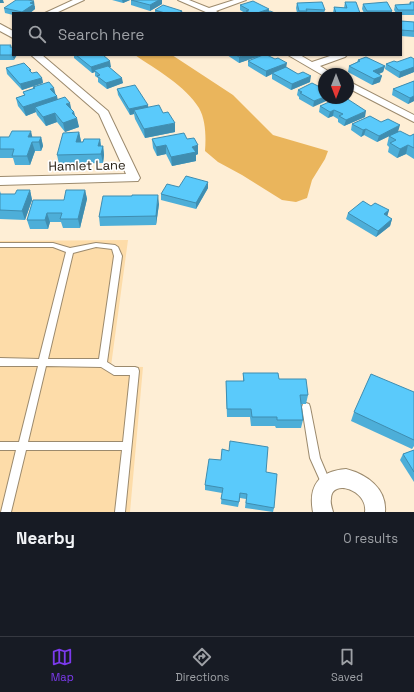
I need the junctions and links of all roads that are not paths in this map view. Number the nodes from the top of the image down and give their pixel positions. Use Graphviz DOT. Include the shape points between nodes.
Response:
graph roads {
  1 [pos="80,0"];
  2 [pos="182,0"];
  3 [pos="242,0"];
  4 [pos="51,12"];
  5 [pos="212,12"];
  6 [pos="37,56"];
  7 [pos="295,56"];
  8 [pos="339,56"];
  9 [pos="312,65"];
  10 [pos="318,68"];
  11 [pos="354,87"];
  12 [pos="414,119"];
  13 [pos="0,181"];
  14 [pos="0,245"];
  15 [pos="70,250"];
  16 [pos="0,362"];
  17 [pos="42,362"];
  18 [pos="103,363"];
  19 [pos="306,407"];
  20 [pos="0,446"];
  21 [pos="22,446"];
  22 [pos="127,446"];
  23 [pos="326,485"];
  24 [pos="6,512"];
  25 [pos="120,512"];
  26 [pos="323,512"];
  27 [pos="376,512"];
  1 -- 4 [label="street"];
  2 -- 5 [label="street"];
  3 -- 5 [label="street"];
  6 -- 13 [label="street, Hamlet Lane" via="104,113 134,178"];
  7 -- 9 [label="street"];
  8 -- 9 [label="street"];
  9 -- 10 [label="street"];
  11 -- 12 [label="street"];
  14 -- 15 [label="lane" via="53,245"];
  15 -- 17 [label="lane"];
  15 -- 18 [label="lane" via="96,245 115,247 118,256"];
  16 -- 17 [label="lane"];
  17 -- 18 [label="lane"];
  17 -- 21 [label="lane"];
  18 -- 22 [label="lane" via="114,371 135,371"];
  19 -- 23 [label="lane" via="315,458"];
  20 -- 21 [label="lane"];
  21 -- 22 [label="lane"];
  21 -- 24 [label="lane"];
  22 -- 25 [label="lane"];
  23 -- 26 [label="street" via="322,492"];
  23 -- 27 [label="street" via="340,478 356,480 370,492"];
}
